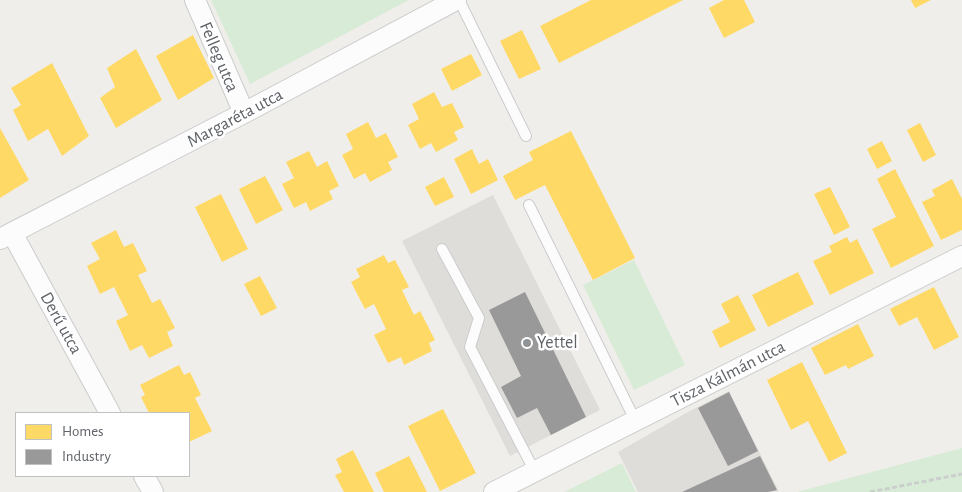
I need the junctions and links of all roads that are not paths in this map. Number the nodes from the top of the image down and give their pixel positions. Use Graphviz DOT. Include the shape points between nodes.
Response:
graph roads {
  1 [pos="195,0"];
  2 [pos="457,0"];
  3 [pos="244,113"];
  4 [pos="526,136"];
  5 [pos="529,205"];
  6 [pos="6,236"];
  7 [pos="442,249"];
  8 [pos="962,256"];
  9 [pos="109,412"];
  10 [pos="635,420"];
  11 [pos="535,472"];
  12 [pos="144,477"];
  13 [pos="152,492"];
  14 [pos="494,492"];
  1 -- 3 [label="street, Felleg utca"];
  2 -- 3 [label="street, Margaréta utca"];
  2 -- 4 [label="lane"];
  3 -- 6 [label="street, Margaréta utca"];
  5 -- 10 [label="lane"];
  6 -- 9 [label="street, Derű utca"];
  7 -- 11 [label="lane" via="479,318 470,347"];
  8 -- 10 [label="street, Tisza Kálmán utca"];
  10 -- 11 [label="street, Tisza Kálmán utca"];
  11 -- 14 [label="street, Tisza Kálmán utca"];
  12 -- 13 [label="street"];
}
